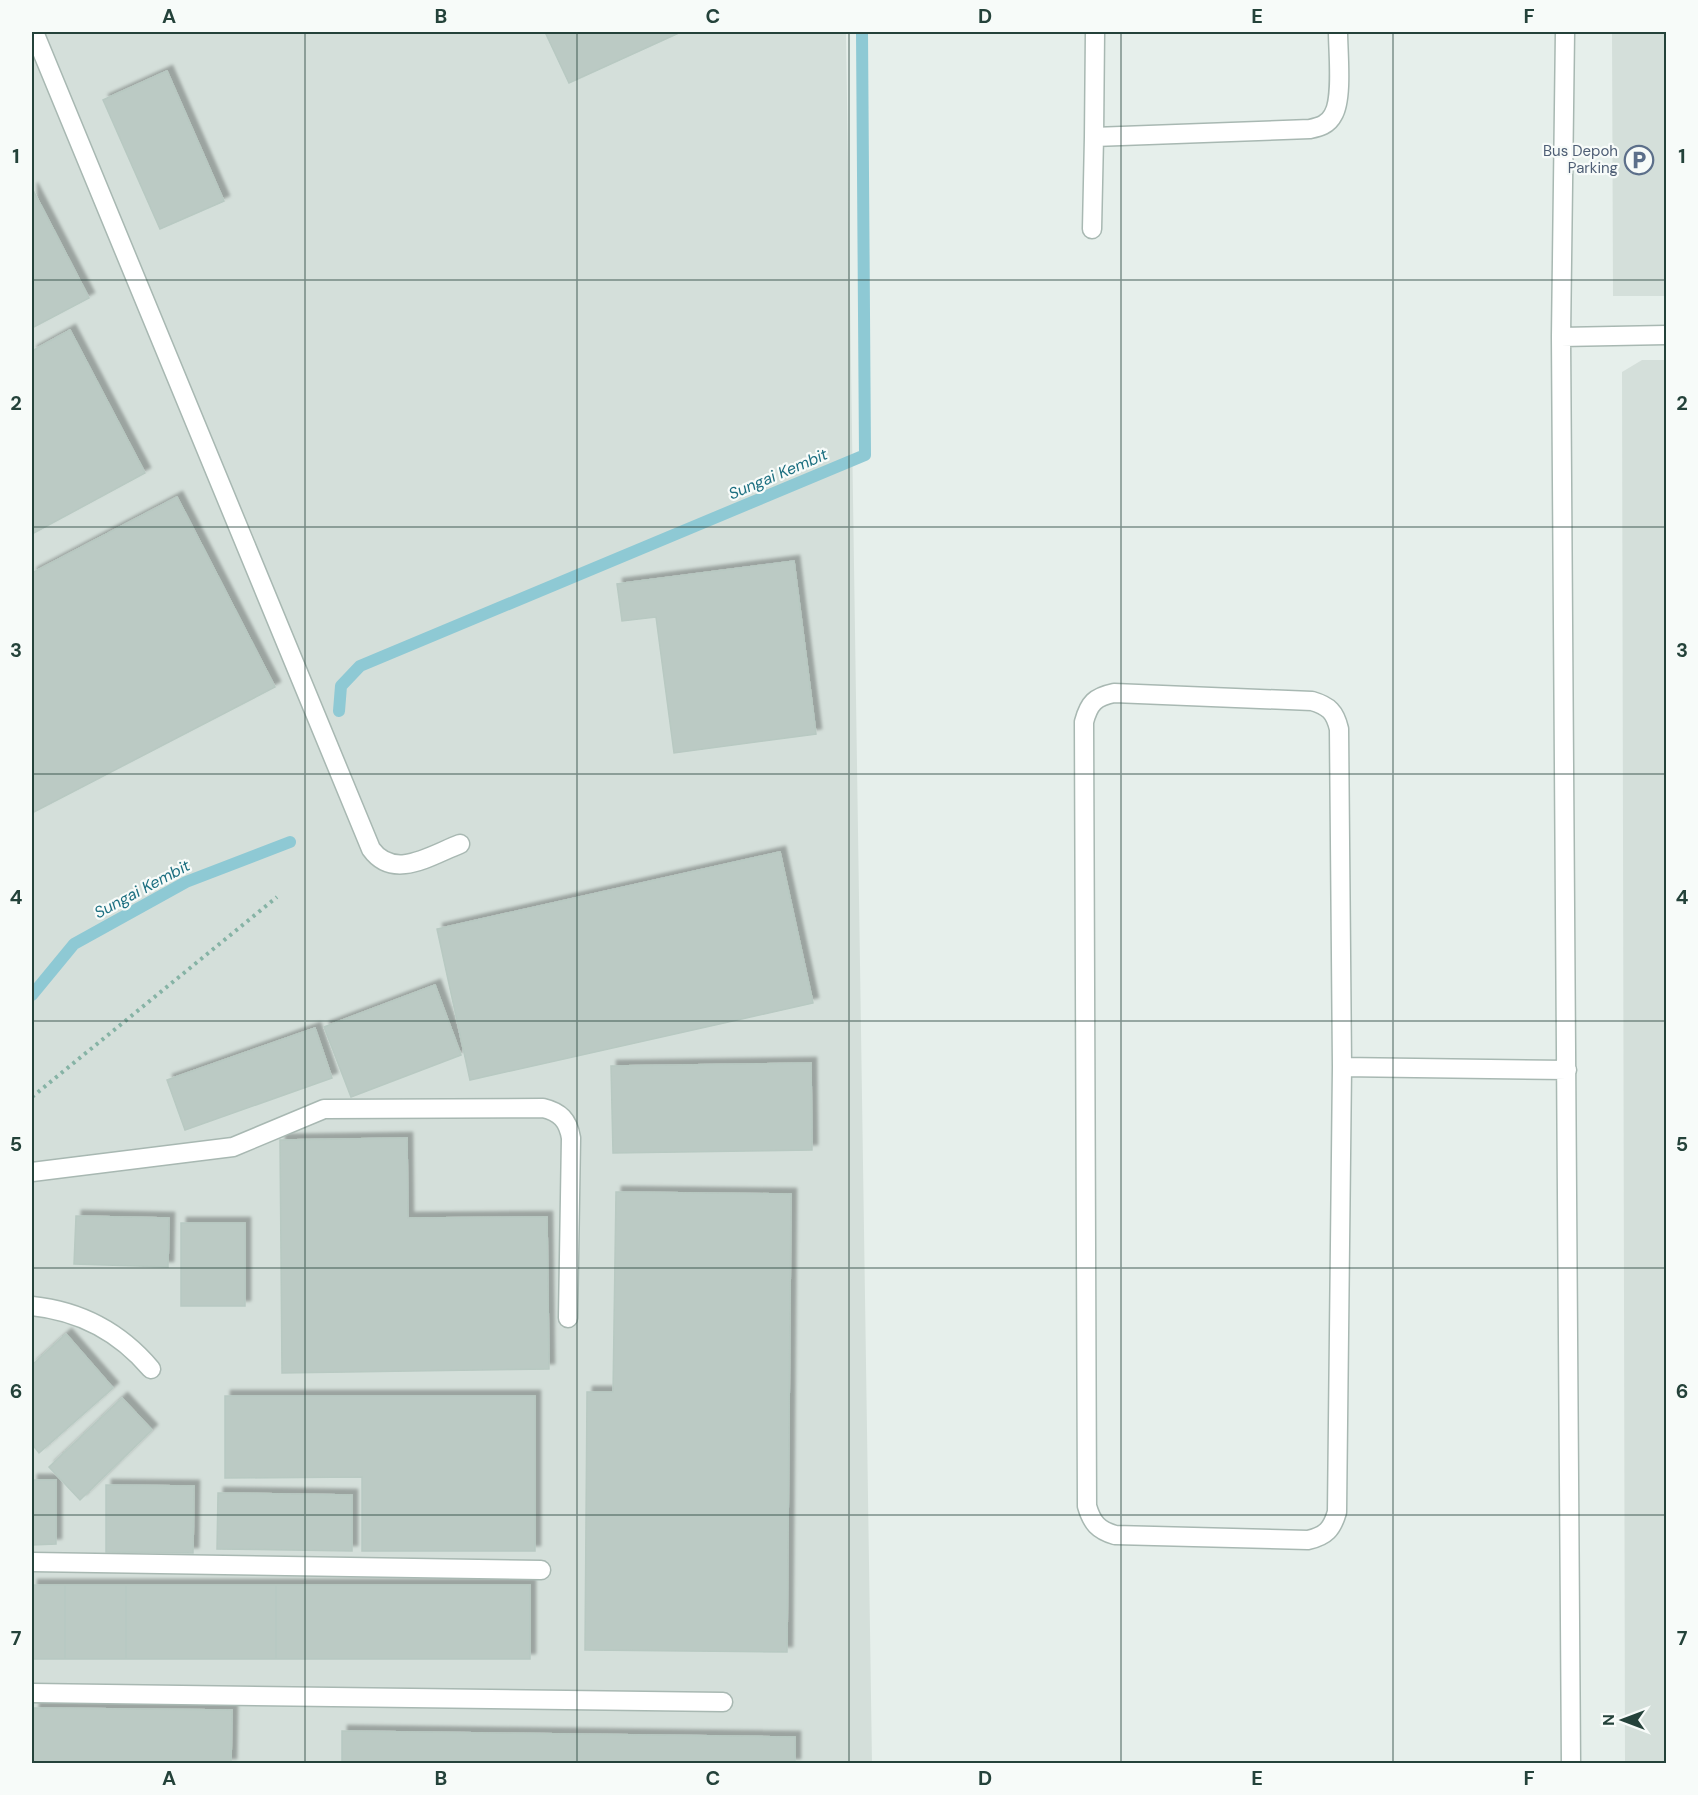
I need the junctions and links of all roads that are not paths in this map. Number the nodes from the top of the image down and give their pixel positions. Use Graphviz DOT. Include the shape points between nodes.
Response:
graph roads {
  1 [pos="34,32"];
  2 [pos="1095,32"];
  3 [pos="1338,32"];
  4 [pos="1565,32"];
  5 [pos="1094,137"];
  6 [pos="1092,229"];
  7 [pos="1666,335"];
  8 [pos="1561,337"];
  9 [pos="460,844"];
  10 [pos="1342,1067"];
  11 [pos="1567,1070"];
  12 [pos="32,1172"];
  13 [pos="32,1306"];
  14 [pos="568,1318"];
  15 [pos="151,1369"];
  16 [pos="32,1562"];
  17 [pos="541,1570"];
  18 [pos="32,1693"];
  19 [pos="723,1702"];
  20 [pos="1571,1764"];
  1 -- 9 [label="street" via="371,849 386,864 397,866"];
  2 -- 5 [label="street"];
  3 -- 5 [label="street" via="1337,101 1333,115 1324,125 1310,129"];
  4 -- 8 [label="street"];
  5 -- 6 [label="street"];
  7 -- 8 [label="street"];
  8 -- 11 [label="street"];
  10 -- 10 [label="street" via="1337,1512 1333,1526 1323,1537 1308,1540 1115,1535 1101,1531 1091,1520 1087,1506 1084,745 1088,707 1098,697 1114,693 1312,701 1325,705 1335,715 1339,729"];
  10 -- 11 [label="street"];
  11 -- 20 [label="street"];
  12 -- 14 [label="street" via="233,1147 324,1109 543,1108 563,1117 571,1138"];
  13 -- 15 [label="street" via="62,1309 102,1325 138,1353"];
  16 -- 17 [label="street"];
  18 -- 19 [label="street"];
}
